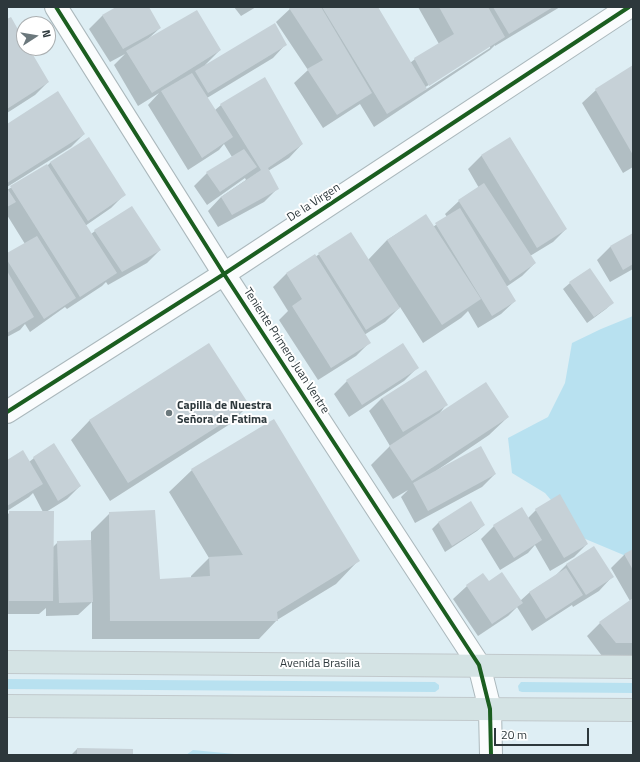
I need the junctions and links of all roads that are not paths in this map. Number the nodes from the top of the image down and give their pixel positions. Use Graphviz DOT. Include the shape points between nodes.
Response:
graph roads {
  1 [pos="56,7"];
  2 [pos="629,7"];
  3 [pos="224,274"];
  4 [pos="7,412"];
  5 [pos="7,662"];
  6 [pos="479,665"];
  7 [pos="633,667"];
  8 [pos="7,706"];
  9 [pos="490,709"];
  10 [pos="633,710"];
  11 [pos="491,755"];
  1 -- 3 [label="street, Teniente Primero Juan Ventre"];
  2 -- 3 [label="street, De la Virgen"];
  3 -- 4 [label="street, De la Virgen"];
  3 -- 6 [label="street, Teniente Primero Juan Ventre"];
  5 -- 6 [label="main road, Avenida Brasilia"];
  6 -- 7 [label="main road, Avenida Brasilia"];
  6 -- 9 [label="street, Teniente Primero Juan Ventre"];
  8 -- 9 [label="main road"];
  9 -- 10 [label="main road"];
  9 -- 11 [label="street, Teniente Primero Juan Ventre"];
}
